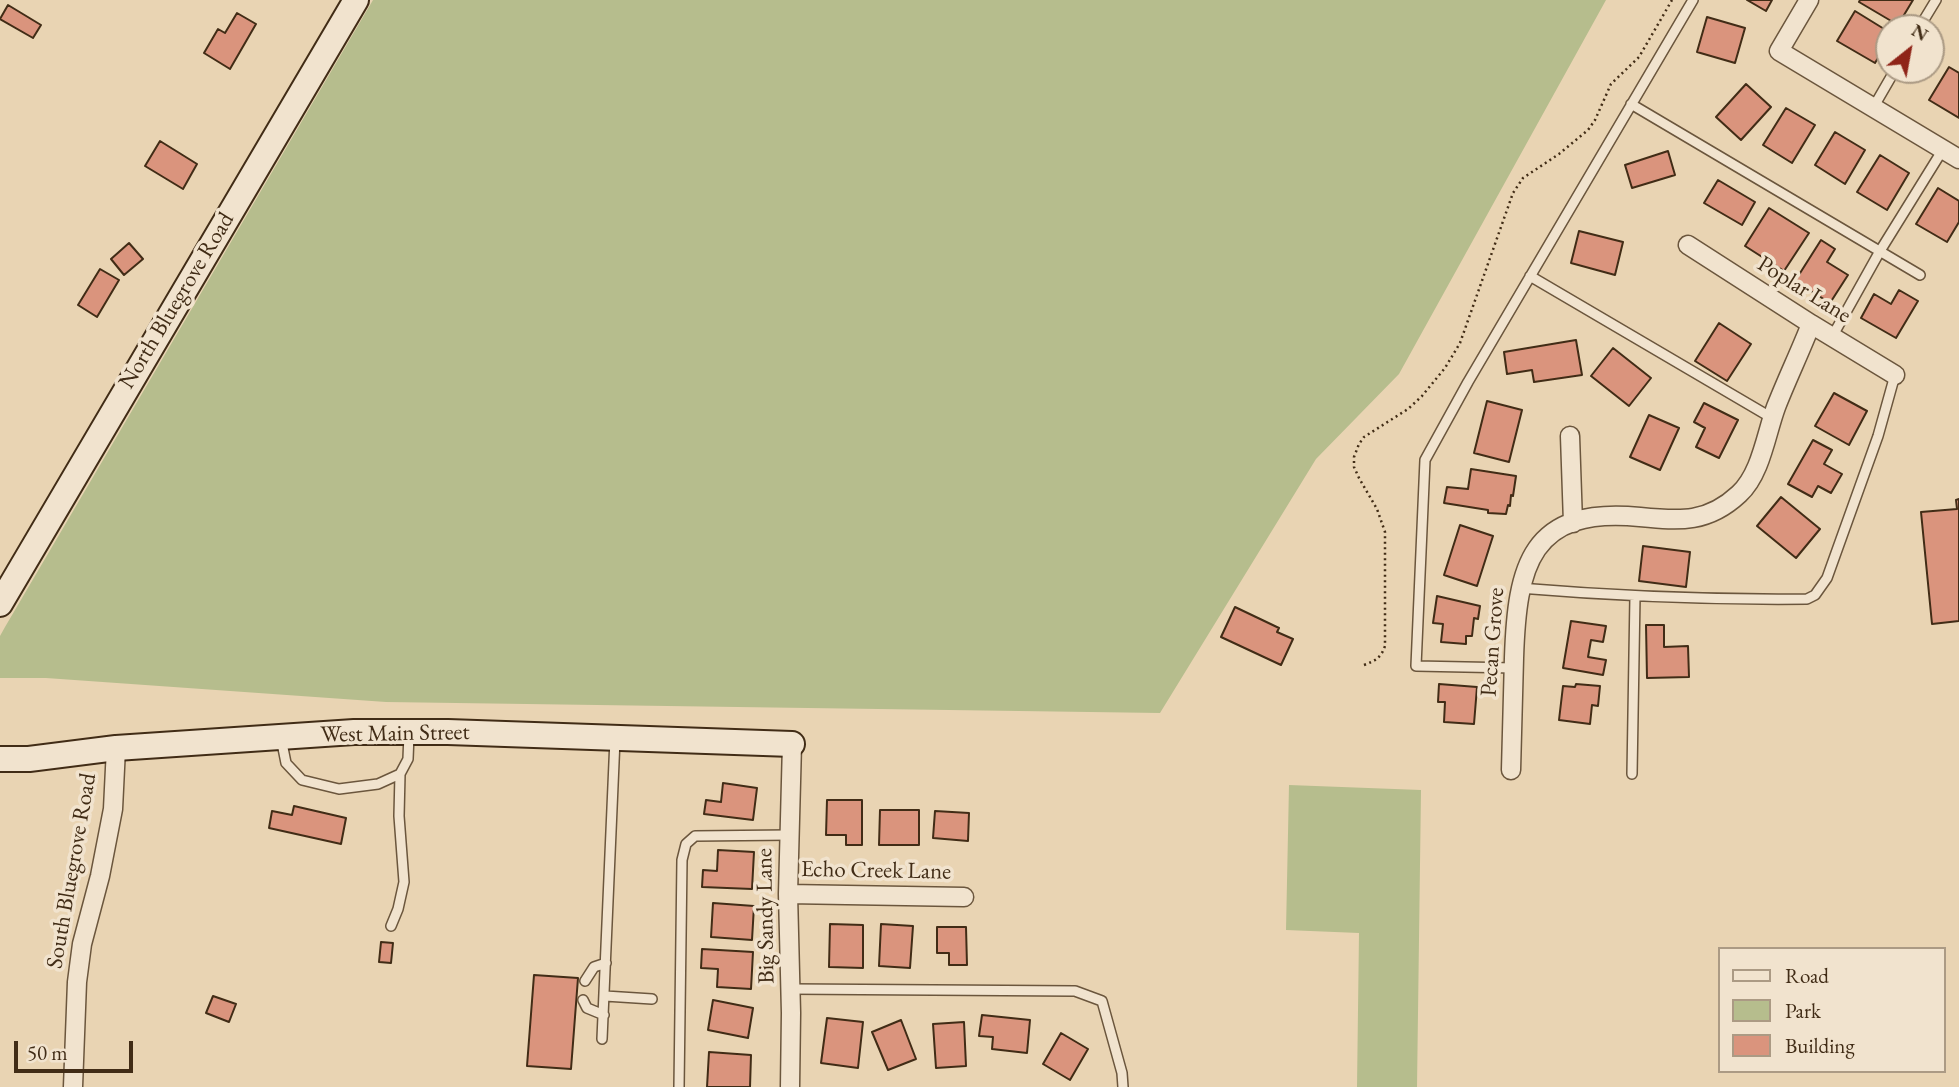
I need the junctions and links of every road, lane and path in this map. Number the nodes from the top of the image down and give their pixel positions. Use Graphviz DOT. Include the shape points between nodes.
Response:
graph roads {
  1 [pos="356,0"];
  2 [pos="1672,0"];
  3 [pos="1693,0"];
  4 [pos="1809,0"];
  5 [pos="1887,84"];
  6 [pos="1631,104"];
  7 [pos="1873,108"];
  8 [pos="1942,151"];
  9 [pos="1959,159"];
  10 [pos="1688,245"];
  11 [pos="1880,251"];
  12 [pos="1920,275"];
  13 [pos="1530,276"];
  14 [pos="1811,324"];
  15 [pos="1832,337"];
  16 [pos="1895,375"];
  17 [pos="1772,418"];
  18 [pos="1570,436"];
  19 [pos="1573,523"];
  20 [pos="1519,588"];
  21 [pos="1635,596"];
  22 [pos="0,604"];
  23 [pos="1364,666"];
  24 [pos="1514,668"];
  25 [pos="409,732"];
  26 [pos="280,737"];
  27 [pos="615,738"];
  28 [pos="792,744"];
  29 [pos="116,747"];
  30 [pos="0,759"];
  31 [pos="1511,770"];
  32 [pos="400,774"];
  33 [pos="1632,774"];
  34 [pos="790,835"];
  35 [pos="788,894"];
  36 [pos="964,897"];
  37 [pos="391,926"];
  38 [pos="606,963"];
  39 [pos="585,981"];
  40 [pos="791,989"];
  41 [pos="605,996"];
  42 [pos="652,999"];
  43 [pos="583,1000"];
  44 [pos="604,1015"];
  45 [pos="602,1039"];
  46 [pos="73,1087"];
  47 [pos="680,1087"];
  48 [pos="790,1087"];
  49 [pos="1123,1087"];
  1 -- 22 [label="street, North Bluegrove Road"];
  2 -- 23 [label="path" via="1639,57 1611,84 1588,130 1523,178 1513,192 1460,343 1440,375 1408,409 1359,444 1354,467 1385,532 1385,646 1382,655"];
  3 -- 6 [label="lane"];
  4 -- 7 [label="street" via="1779,51"];
  5 -- 7 [label="lane"];
  6 -- 11 [label="lane"];
  6 -- 13 [label="lane"];
  7 -- 8 [label="street"];
  8 -- 9 [label="street"];
  8 -- 11 [label="lane"];
  10 -- 14 [label="street, Poplar Lane"];
  11 -- 12 [label="lane"];
  11 -- 15 [label="lane"];
  13 -- 17 [label="lane"];
  13 -- 24 [label="lane" via="1425,460 1416,652 1416,666"];
  14 -- 15 [label="street, Poplar Lane"];
  14 -- 17 [label="street, Pecan Grove"];
  15 -- 16 [label="street, Poplar Lane"];
  16 -- 21 [label="lane" via="1843,537 1815,596 1732,600"];
  17 -- 19 [label="street, Pecan Grove" via="1754,472 1742,492 1723,508 1702,518 1609,515"];
  18 -- 19 [label="street"];
  19 -- 20 [label="street, Pecan Grove" via="1548,536 1530,557"];
  20 -- 21 [label="lane"];
  20 -- 24 [label="street, Pecan Grove"];
  21 -- 33 [label="lane"];
  24 -- 31 [label="street, Pecan Grove"];
  25 -- 26 [label="street, West Main Street"];
  25 -- 27 [label="street, West Main Street"];
  25 -- 32 [label="lane" via="408,759"];
  26 -- 29 [label="street, West Main Street"];
  26 -- 32 [label="lane" via="286,763 302,780 339,789 379,785"];
  27 -- 28 [label="street, West Main Street"];
  27 -- 38 [label="lane"];
  28 -- 34 [label="street, Big Sandy Lane"];
  29 -- 30 [label="street, West Main Street" via="29,760"];
  29 -- 46 [label="street, South Bluegrove Road" via="113,809 77,982"];
  32 -- 37 [label="lane" via="404,882"];
  34 -- 35 [label="street, Big Sandy Lane"];
  34 -- 47 [label="lane" via="695,836 686,844 682,860"];
  35 -- 36 [label="street, Echo Creek Lane"];
  35 -- 40 [label="street, Big Sandy Lane"];
  38 -- 39 [label="lane" via="594,967"];
  38 -- 41 [label="lane"];
  40 -- 48 [label="street, Big Sandy Lane"];
  40 -- 49 [label="lane" via="1075,991 1102,1001"];
  41 -- 42 [label="lane"];
  41 -- 44 [label="lane"];
  43 -- 44 [label="lane" via="586,1008"];
  44 -- 45 [label="lane"];
}
